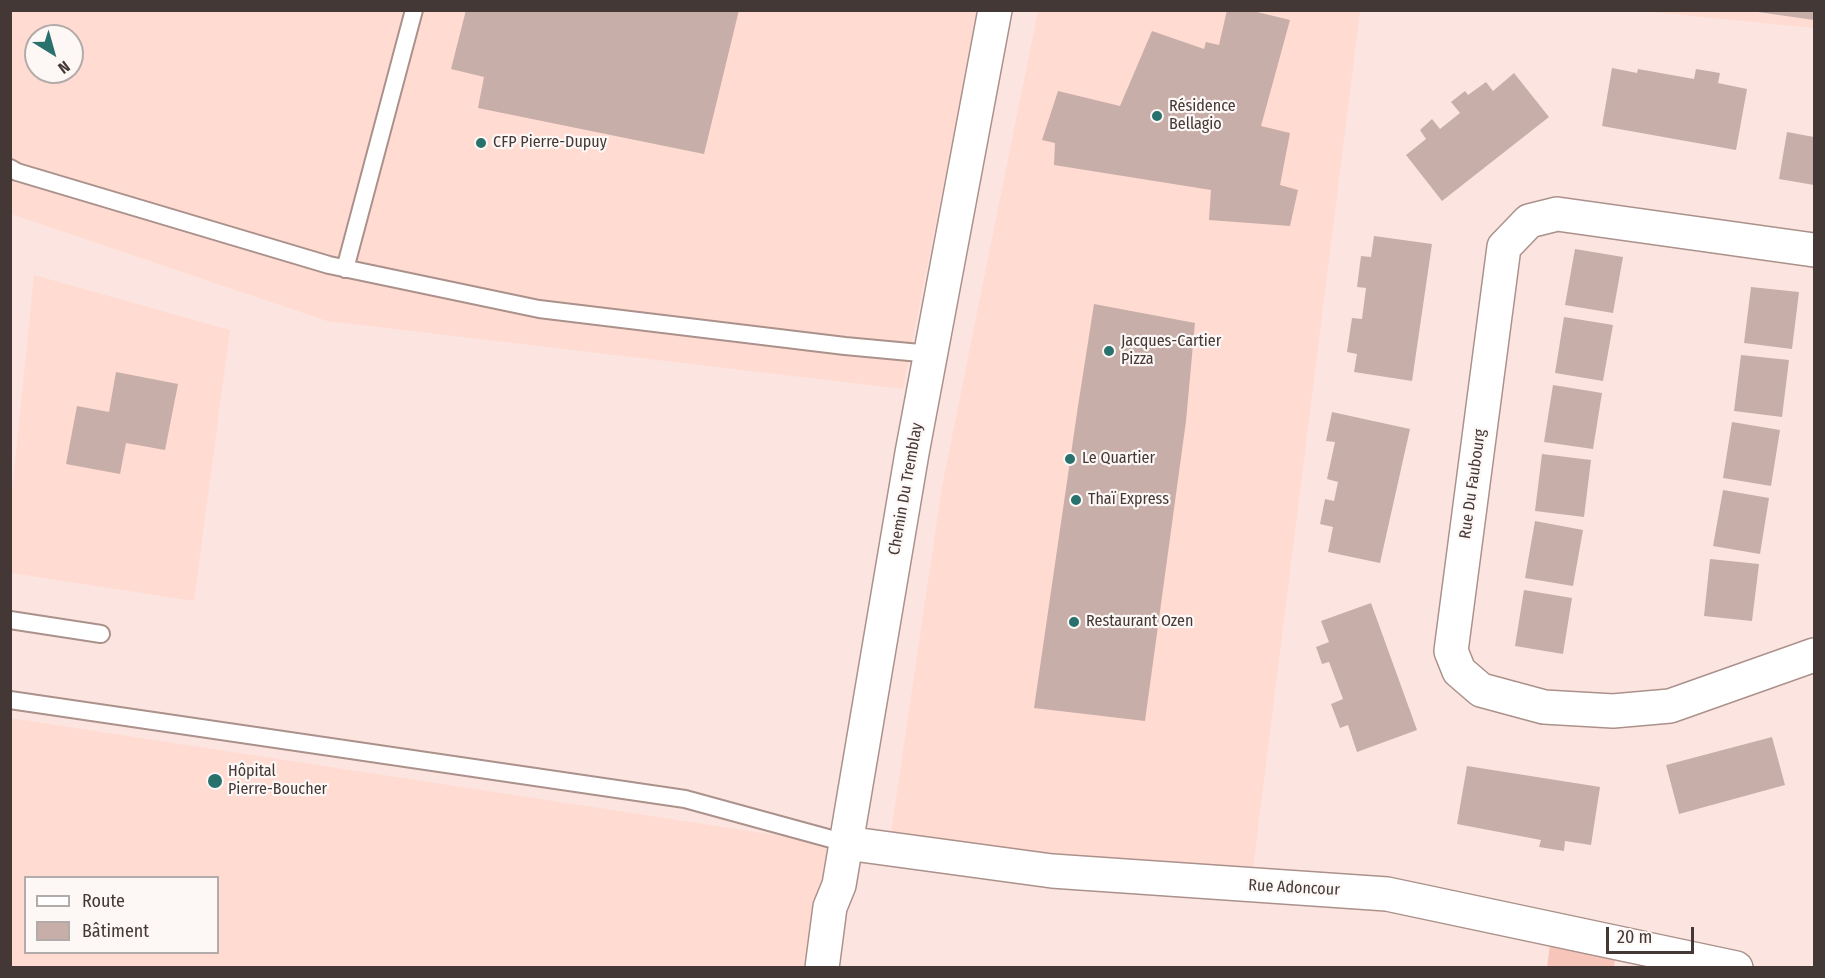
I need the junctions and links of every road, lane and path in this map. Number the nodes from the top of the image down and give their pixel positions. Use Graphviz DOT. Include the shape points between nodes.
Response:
graph roads {
  1 [pos="414,10"];
  2 [pos="995,10"];
  3 [pos="10,168"];
  4 [pos="1815,250"];
  5 [pos="345,269"];
  6 [pos="931,354"];
  7 [pos="10,620"];
  8 [pos="101,634"];
  9 [pos="1815,656"];
  10 [pos="10,700"];
  11 [pos="846,843"];
  12 [pos="822,968"];
  13 [pos="1736,968"];
  1 -- 5 [label="lane"];
  2 -- 6 [label="street, Chemin Du Tremblay"];
  3 -- 5 [label="lane"];
  4 -- 9 [label="street, Rue Du Faubourg" via="1557,214 1529,221 1504,247 1451,651 1459,671 1481,690 1544,707 1613,711 1670,706"];
  5 -- 6 [label="lane" via="539,309"];
  6 -- 11 [label="street, Chemin Du Tremblay"];
  7 -- 8 [label="lane"];
  10 -- 11 [label="lane" via="685,799"];
  11 -- 12 [label="street, Chemin Du Tremblay" via="839,885 830,907"];
  11 -- 13 [label="street, Rue Adoncour" via="1052,872 1387,894"];
}
